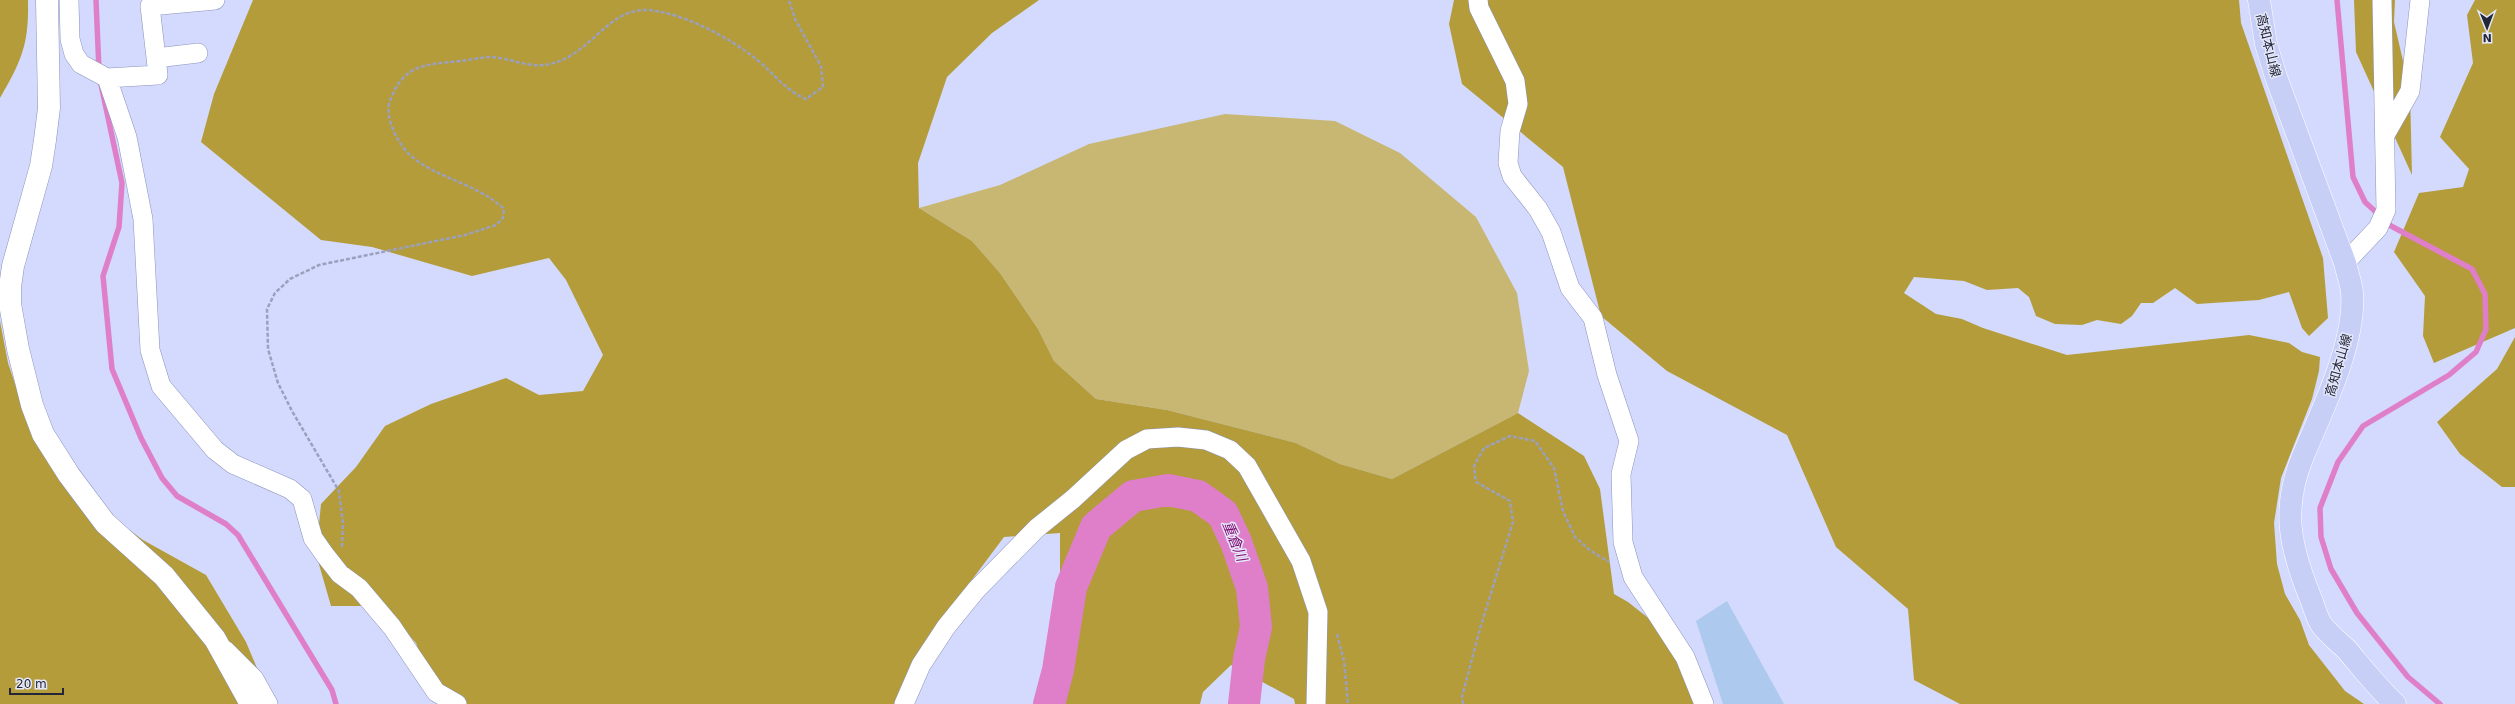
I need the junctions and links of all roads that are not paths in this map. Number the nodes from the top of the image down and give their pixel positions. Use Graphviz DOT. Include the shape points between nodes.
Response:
graph roads {
  1 [pos="47,0"];
  2 [pos="69,0"];
  3 [pos="215,0"];
  4 [pos="1478,0"];
  5 [pos="2259,0"];
  6 [pos="2382,0"];
  7 [pos="2420,0"];
  8 [pos="198,53"];
  9 [pos="156,58"];
  10 [pos="101,75"];
  11 [pos="2384,136"];
  12 [pos="2345,263"];
  13 [pos="215,639"];
  14 [pos="251,704"];
  15 [pos="268,704"];
  16 [pos="457,704"];
  17 [pos="904,704"];
  18 [pos="1316,704"];
  19 [pos="1704,704"];
  20 [pos="2396,704"];
  1 -- 13 [label="street" via="49,108 45,140 34,195 13,266 10,287 10,304 24,374 43,434 69,475 105,523 164,576"];
  2 -- 10 [label="street" via="70,39 74,54 81,64"];
  3 -- 9 [label="street" via="150,6"];
  4 -- 19 [label="street" via="1479,8 1515,81 1518,104 1510,131 1508,163 1512,176 1552,232 1570,288 1592,318 1607,375 1629,440 1621,474 1623,542 1633,577 1685,657"];
  5 -- 12 [label="main road, 高知本山線" via="2266,44 2276,76"];
  6 -- 11 [label="street"];
  7 -- 11 [label="street" via="2410,91"];
  8 -- 9 [label="street"];
  9 -- 10 [label="street" via="158,75"];
  10 -- 16 [label="street" via="127,137 143,219 150,350 161,386 215,450 233,464 290,489 302,499 313,538 340,574 359,588 392,627 436,692"];
  11 -- 12 [label="street" via="2386,210 2378,228"];
  12 -- 20 [label="main road, 高知本山線" via="2352,292 2350,321 2328,401 2303,457 2293,493 2289,525 2298,565 2321,624 2347,650 2377,687"];
  13 -- 14 [label="street"];
  13 -- 15 [label="street" via="254,679"];
  17 -- 18 [label="street" via="921,665 946,628 976,590 1037,528 1126,450 1147,439 1178,437 1206,440 1230,450 1247,466 1301,561 1318,612"];
}
